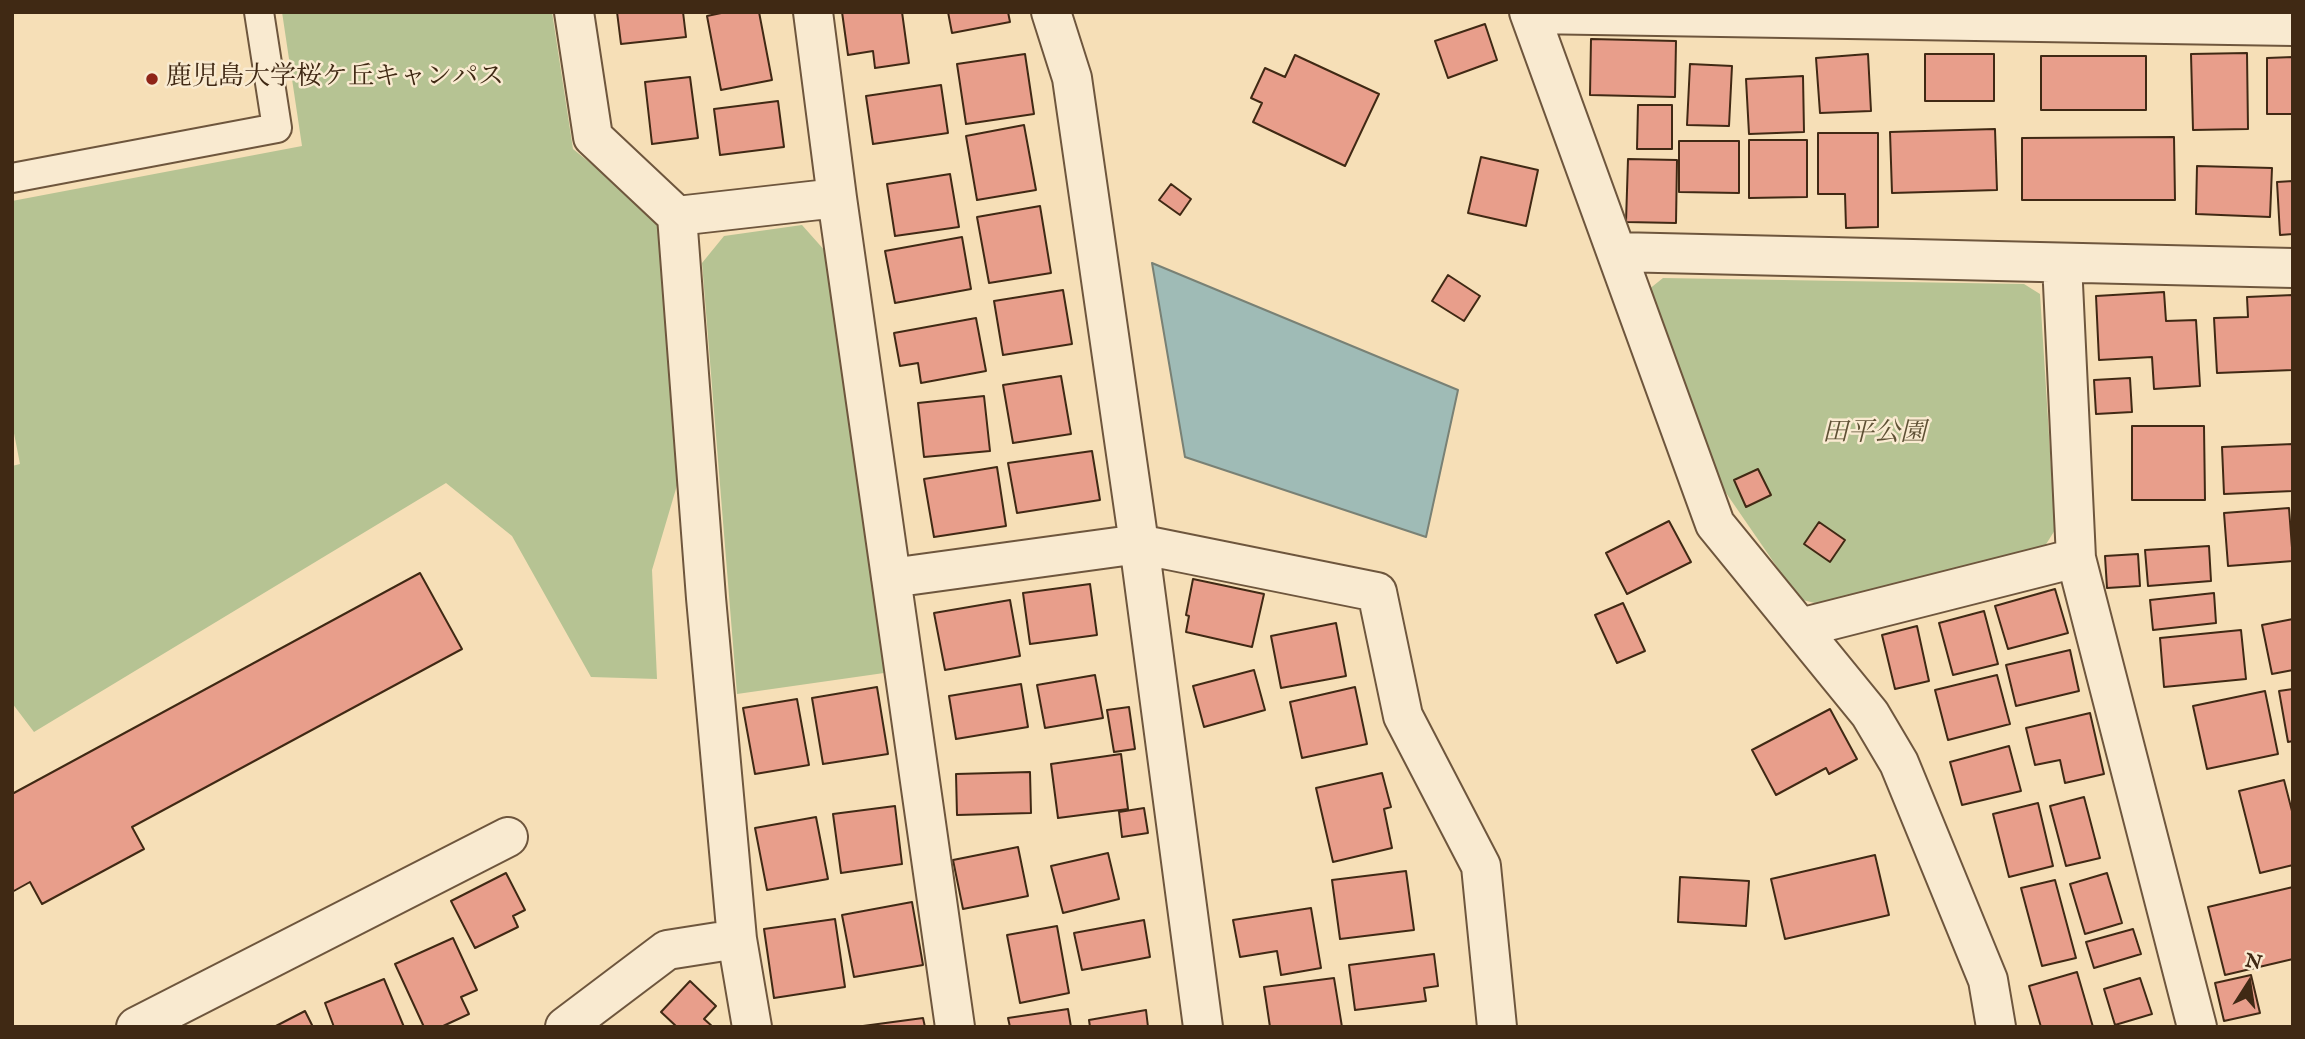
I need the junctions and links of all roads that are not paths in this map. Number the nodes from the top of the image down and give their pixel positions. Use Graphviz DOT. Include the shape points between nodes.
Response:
graph roads {
  1 [pos="259,12"];
  2 [pos="574,12"];
  3 [pos="813,12"];
  4 [pos="1051,12"];
  5 [pos="1530,13"];
  6 [pos="2293,26"];
  7 [pos="12,178"];
  8 [pos="837,198"];
  9 [pos="677,216"];
  10 [pos="1617,252"];
  11 [pos="2062,263"];
  12 [pos="2293,268"];
  13 [pos="1139,544"];
  14 [pos="2076,558"];
  15 [pos="891,578"];
  16 [pos="1800,628"];
  17 [pos="508,837"];
  18 [pos="737,939"];
  19 [pos="136,1027"];
  20 [pos="565,1027"];
  21 [pos="752,1027"];
  22 [pos="955,1027"];
  23 [pos="1203,1027"];
  24 [pos="1497,1027"];
  25 [pos="1996,1027"];
  26 [pos="2197,1027"];
  1 -- 7 [label="lane" via="277,128"];
  2 -- 9 [label="street" via="593,136"];
  3 -- 8 [label="street"];
  4 -- 13 [label="street" via="1072,78"];
  5 -- 6 [label="street"];
  5 -- 10 [label="street"];
  8 -- 9 [label="street"];
  8 -- 15 [label="street"];
  9 -- 18 [label="street"];
  10 -- 11 [label="street"];
  10 -- 16 [label="street" via="1716,524"];
  11 -- 12 [label="street"];
  11 -- 14 [label="street"];
  13 -- 15 [label="street"];
  13 -- 23 [label="street"];
  13 -- 24 [label="street" via="1377,592 1403,716 1481,866"];
  14 -- 16 [label="street"];
  14 -- 26 [label="street"];
  15 -- 22 [label="street"];
  16 -- 25 [label="street" via="1870,714 1899,762 1988,979"];
  17 -- 19 [label="street"];
  18 -- 20 [label="street" via="667,950"];
  18 -- 21 [label="street"];
}
